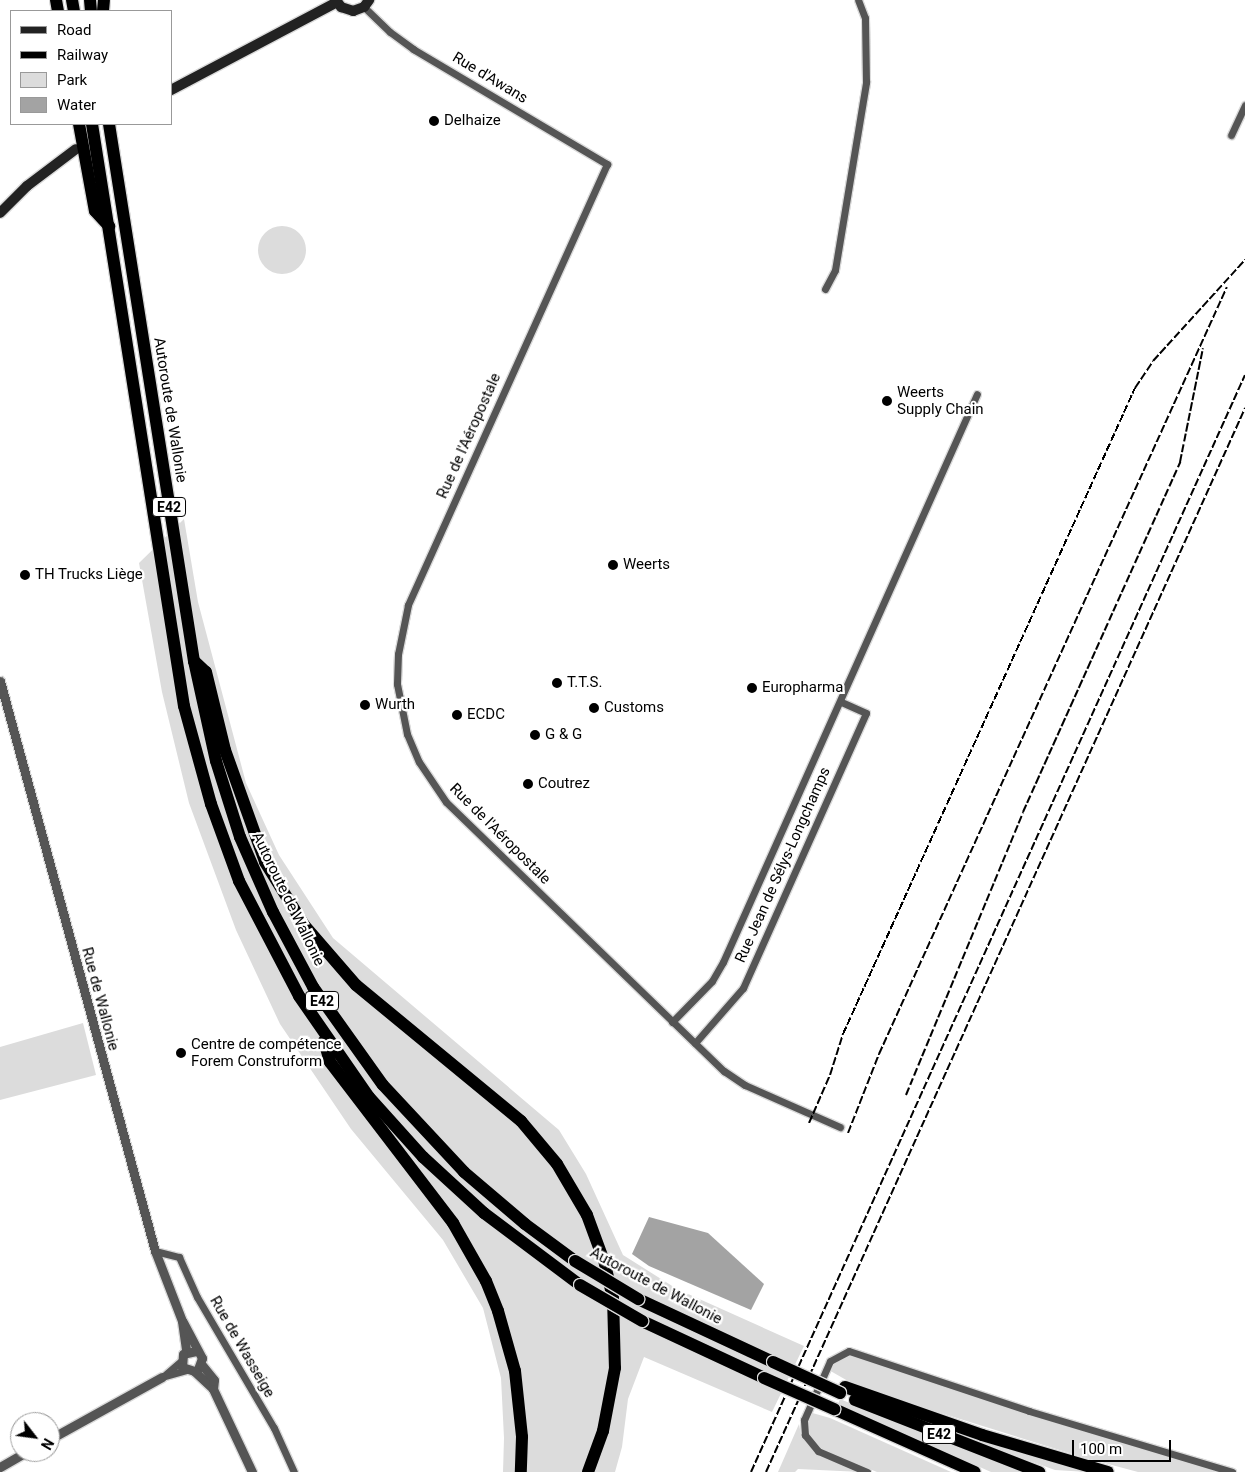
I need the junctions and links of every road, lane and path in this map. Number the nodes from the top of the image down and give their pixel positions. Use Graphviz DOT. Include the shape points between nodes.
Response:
graph roads {
  1 [pos="858,0"];
  2 [pos="336,1"];
  3 [pos="367,4"];
  4 [pos="172,89"];
  5 [pos="1245,105"];
  6 [pos="79,125"];
  7 [pos="92,125"];
  8 [pos="109,125"];
  9 [pos="1231,135"];
  10 [pos="76,149"];
  11 [pos="607,164"];
  12 [pos="0,213"];
  13 [pos="108,226"];
  14 [pos="826,289"];
  15 [pos="977,394"];
  16 [pos="194,661"];
  17 [pos="0,681"];
  18 [pos="841,702"];
  19 [pos="672,1022"];
  20 [pos="321,1031"];
  21 [pos="695,1043"];
  22 [pos="840,1127"];
  23 [pos="155,1251"];
  24 [pos="182,1321"];
  25 [pos="186,1351"];
  26 [pos="196,1351"];
  27 [pos="181,1362"];
  28 [pos="202,1365"];
  29 [pos="190,1371"];
  30 [pos="162,1377"];
  31 [pos="213,1389"];
  32 [pos="843,1390"];
  33 [pos="60,1433"];
  34 [pos="252,1472"];
  35 [pos="294,1472"];
  36 [pos="521,1472"];
  37 [pos="588,1472"];
  38 [pos="867,1472"];
  39 [pos="975,1472"];
  40 [pos="1039,1472"];
  41 [pos="1108,1472"];
  42 [pos="1232,1472"];
  1 -- 14 [label="street" via="865,18 866,82 834,270"];
  2 -- 3 [label="main road" via="346,10"];
  2 -- 4 [label="main road"];
  3 -- 11 [label="street, Rue d'Awans" via="390,32 413,49"];
  5 -- 9 [label="street"];
  6 -- 13 [label="highway" via="95,211"];
  7 -- 13 [label="highway, E42"];
  8 -- 16 [label="highway, Autoroute de Wallonie / E42"];
  10 -- 12 [label="main road" via="27,186"];
  11 -- 19 [label="street, Rue de l'Aéropostale" via="408,605 398,654 397,684 407,734 418,762 437,791"];
  13 -- 20 [label="highway, E42" via="173,646 199,766 224,844 254,912 277,959"];
  15 -- 18 [label="street, Rue Jean de Sélys-Longchamps"];
  16 -- 32 [label="highway, Autoroute de Wallonie / E42, bridge" via="216,761 240,837 273,912 313,987 383,1085 437,1145 510,1212 575,1261 638,1298 773,1362"];
  16 -- 37 [label="highway" via="206,672 225,750 265,862 304,925 356,985 521,1121 557,1164 587,1215 605,1264 613,1298 615,1348 610,1403"];
  17 -- 23 [label="street, Rue de Wallonie"];
  18 -- 19 [label="street, Rue Jean de Sélys-Longchamps" via="712,981"];
  18 -- 21 [label="street, Rue Jean de Sélys-Longchamps" via="866,713 743,988"];
  19 -- 21 [label="street, Rue de l'Aéropostale"];
  20 -- 36 [label="highway" via="330,1062 453,1223 486,1281 515,1371 522,1428"];
  20 -- 39 [label="highway, E42, bridge" via="370,1097 423,1156 506,1231 580,1285 642,1321"];
  21 -- 22 [label="street, Rue de l'Aéropostale" via="734,1078"];
  23 -- 24 [label="street, Rue de Wallonie"];
  23 -- 35 [label="street, Rue de Wasseige" via="179,1257 197,1297 272,1424"];
  24 -- 25 [label="street, Rue de Wallonie"];
  24 -- 26 [label="street, Rue de Wallonie" via="193,1336"];
  25 -- 26 [label="street"];
  25 -- 27 [label="street"];
  26 -- 28 [label="street, Rue de Wallonie" via="202,1358"];
  27 -- 29 [label="street, Rue de Wallonie"];
  27 -- 30 [label="street"];
  28 -- 29 [label="street"];
  28 -- 31 [label="street, Rue de Wallonie" via="214,1380"];
  29 -- 30 [label="street"];
  29 -- 31 [label="street, Rue de Wallonie"];
  30 -- 33 [label="street"];
  31 -- 34 [label="street, Rue de Wallonie"];
  32 -- 40 [label="highway, Autoroute de Wallonie / E42"];
  32 -- 41 [label="highway"];
  38 -- 42 [label="street" via="818,1451 804,1435 804,1420 830,1361 849,1351 1038,1414"];
}
